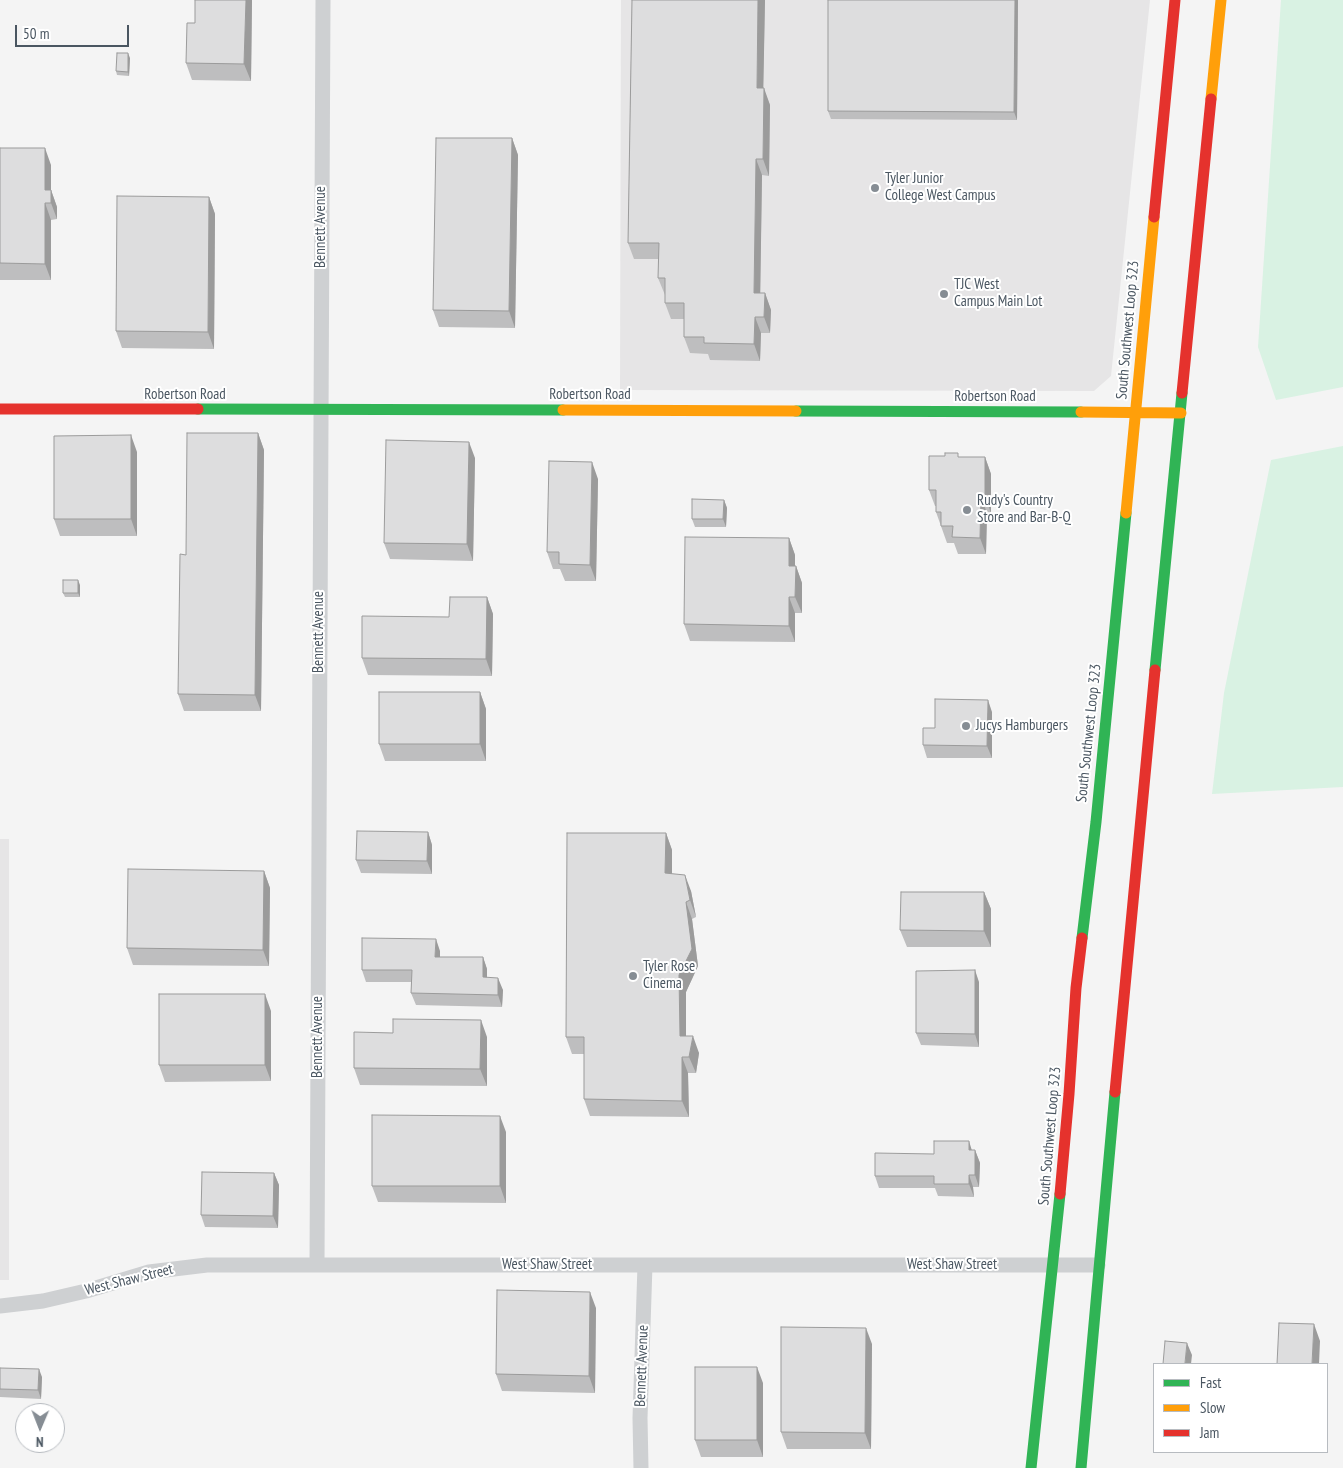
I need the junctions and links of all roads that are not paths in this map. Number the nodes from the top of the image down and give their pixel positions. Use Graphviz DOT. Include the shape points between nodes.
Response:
graph roads {
  1 [pos="322,0"];
  2 [pos="1174,0"];
  3 [pos="1221,0"];
  4 [pos="0,409"];
  5 [pos="320,409"];
  6 [pos="1135,412"];
  7 [pos="1180,413"];
  8 [pos="317,1264"];
  9 [pos="645,1265"];
  10 [pos="1098,1265"];
  11 [pos="1053,1266"];
  12 [pos="0,1306"];
  13 [pos="641,1468"];
  14 [pos="1031,1468"];
  15 [pos="1081,1468"];
  1 -- 5 [label="street, Bennett Avenue"];
  2 -- 6 [label="main road, South Southwest Loop 323"];
  3 -- 7 [label="main road"];
  4 -- 5 [label="main road, Robertson Road"];
  5 -- 6 [label="main road, Robertson Road"];
  5 -- 8 [label="street, Bennett Avenue"];
  6 -- 7 [label="main road, Robertson Road"];
  6 -- 11 [label="main road, South Southwest Loop 323" via="1096,822 1076,988"];
  7 -- 10 [label="main road"];
  8 -- 9 [label="street, West Shaw Street"];
  8 -- 12 [label="street, West Shaw Street" via="207,1265 169,1269 131,1276 43,1301"];
  9 -- 11 [label="street, West Shaw Street"];
  9 -- 13 [label="street, Bennett Avenue"];
  10 -- 11 [label="street, West Shaw Street"];
  10 -- 15 [label="main road"];
  11 -- 14 [label="main road, South Southwest Loop 323"];
}
